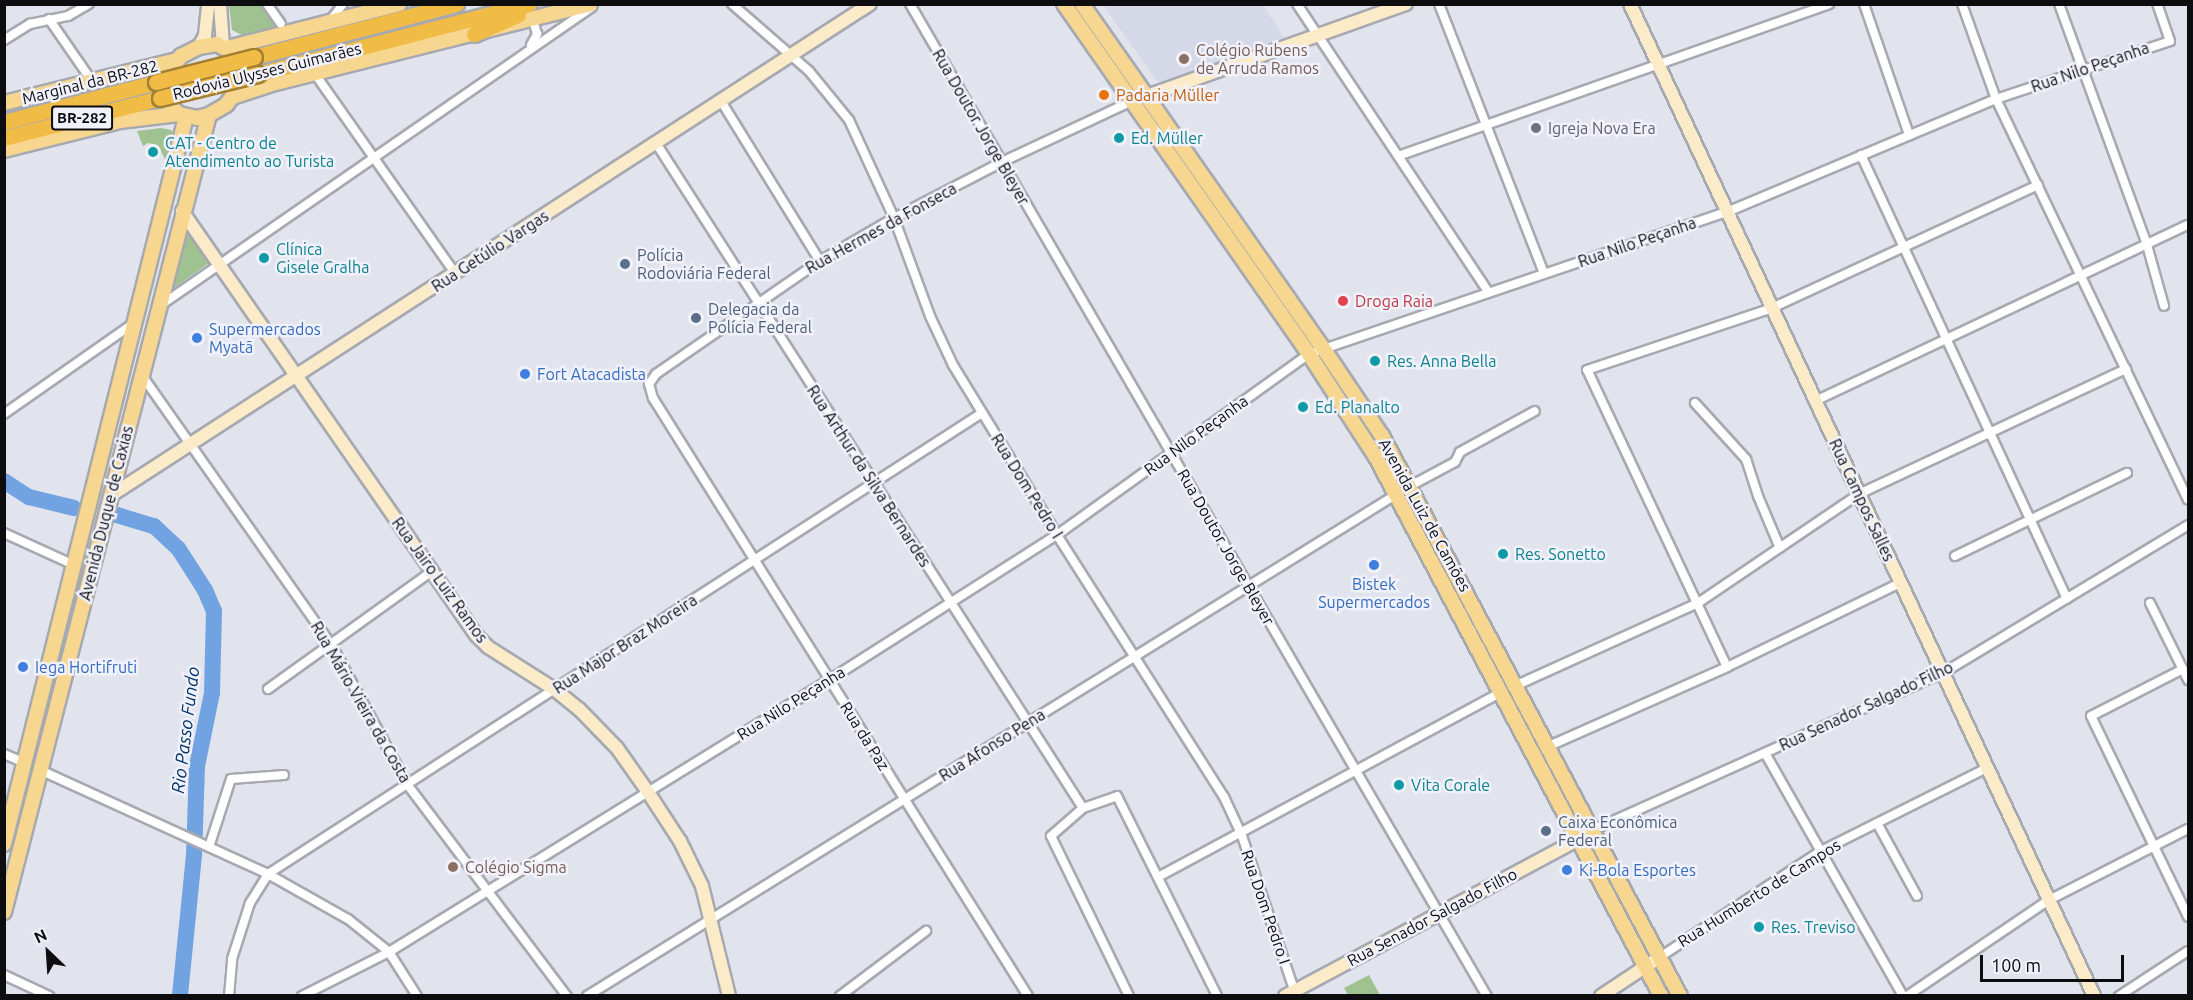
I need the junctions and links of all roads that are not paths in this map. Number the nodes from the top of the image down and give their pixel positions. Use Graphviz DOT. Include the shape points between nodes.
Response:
graph roads {
  1 [pos="89,4"];
  2 [pos="208,4"];
  3 [pos="220,4"];
  4 [pos="267,4"];
  5 [pos="343,4"];
  6 [pos="399,4"];
  7 [pos="456,4"];
  8 [pos="529,4"];
  9 [pos="590,4"];
  10 [pos="595,4"];
  11 [pos="732,4"];
  12 [pos="870,4"];
  13 [pos="910,4"];
  14 [pos="1064,4"];
  15 [pos="1083,4"];
  16 [pos="1298,4"];
  17 [pos="1406,4"];
  18 [pos="1439,4"];
  19 [pos="1630,4"];
  20 [pos="1829,4"];
  21 [pos="1864,4"];
  22 [pos="1962,4"];
  23 [pos="2059,4"];
  24 [pos="2157,4"];
  25 [pos="852,9"];
  26 [pos="534,12"];
  27 [pos="50,19"];
  28 [pos="329,22"];
  29 [pos="280,24"];
  30 [pos="474,34"];
  31 [pos="1320,35"];
  32 [pos="4,40"];
  33 [pos="199,47"];
  34 [pos="225,47"];
  35 [pos="529,48"];
  36 [pos="791,56"];
  37 [pos="176,60"];
  38 [pos="1658,64"];
  39 [pos="2082,70"];
  40 [pos="315,74"];
  41 [pos="92,81"];
  42 [pos="1147,96"];
  43 [pos="232,97"];
  44 [pos="1996,99"];
  45 [pos="721,101"];
  46 [pos="1132,101"];
  47 [pos="4,103"];
  48 [pos="182,115"];
  49 [pos="209,115"];
  50 [pos="4,122"];
  51 [pos="1486,125"];
  52 [pos="1909,135"];
  53 [pos="4,138"];
  54 [pos="656,143"];
  55 [pos="4,150"];
  56 [pos="1862,155"];
  57 [pos="1398,156"];
  58 [pos="373,157"];
  59 [pos="1002,162"];
  60 [pos="2038,185"];
  61 [pos="182,211"];
  62 [pos="1727,212"];
  63 [pos="894,218"];
  64 [pos="2188,225"];
  65 [pos="2147,245"];
  66 [pos="1904,247"];
  67 [pos="820,261"];
  68 [pos="219,264"];
  69 [pos="454,273"];
  70 [pos="1544,273"];
  71 [pos="2082,275"];
  72 [pos="1488,292"];
  73 [pos="759,304"];
  74 [pos="2164,306"];
  75 [pos="158,307"];
  76 [pos="1772,308"];
  77 [pos="134,324"];
  78 [pos="1947,339"];
  79 [pos="1323,348"];
  80 [pos="1309,354"];
  81 [pos="2126,369"];
  82 [pos="141,374"];
  83 [pos="296,376"];
  84 [pos="649,384"];
  85 [pos="1815,401"];
  86 [pos="1695,403"];
  87 [pos="1535,411"];
  88 [pos="982,413"];
  89 [pos="4,414"];
  90 [pos="1990,432"];
  91 [pos="191,444"];
  92 [pos="1171,453"];
  93 [pos="2127,473"];
  94 [pos="874,483"];
  95 [pos="1410,486"];
  96 [pos="1397,494"];
  97 [pos="1859,494"];
  98 [pos="110,496"];
  99 [pos="2188,500"];
  100 [pos="2030,520"];
  101 [pos="2188,525"];
  102 [pos="4,533"];
  103 [pos="1057,535"];
  104 [pos="1780,548"];
  105 [pos="1955,556"];
  106 [pos="754,560"];
  107 [pos="74,565"];
  108 [pos="432,571"];
  109 [pos="1900,583"];
  110 [pos="1249,586"];
  111 [pos="2067,598"];
  112 [pos="951,602"];
  113 [pos="1698,603"];
  114 [pos="2150,603"];
  115 [pos="331,644"];
  116 [pos="1136,656"];
  117 [pos="1727,667"];
  118 [pos="2183,669"];
  119 [pos="1943,673"];
  120 [pos="830,680"];
  121 [pos="2188,680"];
  122 [pos="1517,685"];
  123 [pos="268,689"];
  124 [pos="554,689"];
  125 [pos="1501,692"];
  126 [pos="1028,723"];
  127 [pos="1549,746"];
  128 [pos="1765,753"];
  129 [pos="4,754"];
  130 [pos="25,764"];
  131 [pos="1987,768"];
  132 [pos="40,770"];
  133 [pos="1356,770"];
  134 [pos="284,775"];
  135 [pos="407,784"];
  136 [pos="648,792"];
  137 [pos="905,799"];
  138 [pos="1083,808"];
  139 [pos="1876,823"];
  140 [pos="2188,829"];
  141 [pos="1593,830"];
  142 [pos="1240,833"];
  143 [pos="1579,839"];
  144 [pos="4,844"];
  145 [pos="209,847"];
  146 [pos="2154,847"];
  147 [pos="1821,851"];
  148 [pos="268,874"];
  149 [pos="1158,877"];
  150 [pos="487,892"];
  151 [pos="1917,896"];
  152 [pos="2049,900"];
  153 [pos="4,912"];
  154 [pos="1439,913"];
  155 [pos="2188,917"];
  156 [pos="711,918"];
  157 [pos="926,931"];
  158 [pos="2188,951"];
  159 [pos="389,952"];
  160 [pos="1660,957"];
  161 [pos="1646,966"];
  162 [pos="4,975"];
  163 [pos="1289,993"];
  164 [pos="49,996"];
  165 [pos="229,996"];
  166 [pos="302,996"];
  167 [pos="417,996"];
  168 [pos="567,996"];
  169 [pos="586,996"];
  170 [pos="729,996"];
  171 [pos="840,996"];
  172 [pos="1028,996"];
  173 [pos="1129,996"];
  174 [pos="1217,996"];
  175 [pos="1487,996"];
  176 [pos="1601,996"];
  177 [pos="1661,996"];
  178 [pos="1680,996"];
  179 [pos="1905,996"];
  180 [pos="2094,996"];
  181 [pos="2119,996"];
  1 -- 27 [label="street" via="68,16"];
  2 -- 33 [label="street" via="206,35"];
  3 -- 34 [label="street"];
  4 -- 29 [label="street"];
  5 -- 28 [label="street"];
  6 -- 28 [label="main road"];
  7 -- 50 [label="highway, Rodovia Ulysses Guimarães / BR-282, bridge"];
  8 -- 53 [label="highway, Rodovia Ulysses Guimarães / BR-282, bridge"];
  9 -- 26 [label="main road"];
  10 -- 35 [label="street"];
  11 -- 36 [label="street, Rua Dom Pedro I"];
  12 -- 25 [label="street, Rua Getúlio Vargas"];
  13 -- 59 [label="street, Rua Doutor Jorge Bleyer"];
  14 -- 46 [label="main road, Avenida Luiz de Camões"];
  15 -- 42 [label="main road, Avenida Luiz de Camões"];
  16 -- 31 [label="street"];
  17 -- 31 [label="street"];
  18 -- 51 [label="street"];
  19 -- 38 [label="street, Rua Campos Salles"];
  20 -- 38 [label="street"];
  21 -- 52 [label="street"];
  22 -- 44 [label="street"];
  23 -- 39 [label="street"];
  24 -- 39 [label="street, Rua Nilo Peçanha" via="2170,41"];
  25 -- 36 [label="street, Rua Getúlio Vargas"];
  26 -- 30 [label="highway"];
  26 -- 35 [label="street" via="537,34"];
  27 -- 32 [label="street" via="30,24"];
  27 -- 41 [label="street"];
  28 -- 34 [label="main road"];
  30 -- 40 [label="main road"];
  31 -- 42 [label="street"];
  31 -- 57 [label="street"];
  33 -- 34 [label="main road"];
  33 -- 37 [label="main road"];
  34 -- 43 [label="main road" via="238,68 238,84"];
  35 -- 58 [label="street"];
  36 -- 45 [label="street, Rua Getúlio Vargas"];
  36 -- 63 [label="street, Rua Dom Pedro I" via="825,88 849,120"];
  37 -- 41 [label="main road, Marginal da BR-282"];
  37 -- 48 [label="main road" via="166,92 170,106"];
  38 -- 51 [label="street"];
  38 -- 62 [label="street, Rua Campos Salles"];
  39 -- 44 [label="street, Rua Nilo Peçanha"];
  39 -- 65 [label="street"];
  40 -- 43 [label="main road"];
  40 -- 58 [label="street"];
  41 -- 47 [label="main road, Marginal da BR-282"];
  42 -- 79 [label="main road, Avenida Luiz de Camões"];
  43 -- 49 [label="main road"];
  44 -- 52 [label="street, Rua Nilo Peçanha"];
  44 -- 60 [label="street"];
  45 -- 54 [label="street, Rua Getúlio Vargas"];
  45 -- 67 [label="street"];
  46 -- 59 [label="street, Rua Hermes da Fonseca"];
  46 -- 80 [label="main road, Avenida Luiz de Camões"];
  48 -- 49 [label="main road"];
  48 -- 55 [label="main road" via="120,121"];
  48 -- 77 [label="main road, Avenida Duque de Caxias"];
  49 -- 61 [label="main road, Avenida Duque de Caxias"];
  51 -- 57 [label="street"];
  51 -- 70 [label="street"];
  52 -- 56 [label="street, Rua Nilo Peçanha"];
  54 -- 69 [label="street, Rua Getúlio Vargas"];
  54 -- 73 [label="street, Rua Arthur da Silva Bernardes"];
  56 -- 62 [label="street, Rua Nilo Peçanha"];
  56 -- 66 [label="street"];
  57 -- 72 [label="street"];
  58 -- 68 [label="street"];
  58 -- 69 [label="street"];
  59 -- 63 [label="street, Rua Hermes da Fonseca"];
  59 -- 92 [label="street, Rua Doutor Jorge Bleyer"];
  60 -- 66 [label="street"];
  60 -- 71 [label="street"];
  61 -- 68 [label="street, Rua Jairo Luiz Ramos"];
  61 -- 75 [label="main road, Avenida Duque de Caxias"];
  62 -- 70 [label="street, Rua Nilo Peçanha"];
  62 -- 76 [label="street, Rua Campos Salles"];
  63 -- 67 [label="street, Rua Hermes da Fonseca"];
  63 -- 88 [label="street, Rua Dom Pedro I" via="940,340"];
  64 -- 65 [label="street"];
  65 -- 71 [label="street"];
  65 -- 74 [label="street"];
  66 -- 76 [label="street"];
  66 -- 78 [label="street"];
  67 -- 73 [label="street, Rua Hermes da Fonseca"];
  68 -- 75 [label="street"];
  68 -- 83 [label="street, Rua Jairo Luiz Ramos"];
  69 -- 83 [label="street, Rua Getúlio Vargas"];
  70 -- 72 [label="street, Rua Nilo Peçanha"];
  71 -- 78 [label="street"];
  71 -- 81 [label="street"];
  72 -- 79 [label="street, Rua Nilo Peçanha"];
  73 -- 84 [label="street, Rua Hermes da Fonseca" via="656,374"];
  73 -- 94 [label="street, Rua Arthur da Silva Bernardes"];
  75 -- 82 [label="main road, Avenida Duque de Caxias"];
  76 -- 85 [label="street, Rua Campos Salles"];
  76 -- 113 [label="street" via="1587,370"];
  77 -- 89 [label="street"];
  77 -- 107 [label="main road, Avenida Duque de Caxias"];
  78 -- 85 [label="street"];
  78 -- 90 [label="street"];
  79 -- 80 [label="street, Rua Nilo Peçanha"];
  79 -- 95 [label="main road, Avenida Luiz de Camões"];
  80 -- 92 [label="street, Rua Nilo Peçanha"];
  80 -- 96 [label="main road, Avenida Luiz de Camões" via="1361,431"];
  81 -- 90 [label="street"];
  81 -- 99 [label="street"];
  82 -- 91 [label="street, Rua Mário Vieira da Costa"];
  82 -- 98 [label="main road, Avenida Duque de Caxias"];
  83 -- 91 [label="street, Rua Getúlio Vargas"];
  83 -- 108 [label="street, Rua Jairo Luiz Ramos"];
  84 -- 106 [label="street, Rua da Paz" via="653,398"];
  85 -- 97 [label="street, Rua Campos Salles"];
  86 -- 104 [label="street" via="1746,459"];
  87 -- 95 [label="street" via="1460,452 1455,462"];
  88 -- 94 [label="street, Rua Major Braz Moreira"];
  88 -- 103 [label="street, Rua Dom Pedro I"];
  90 -- 97 [label="street"];
  90 -- 100 [label="street"];
  91 -- 98 [label="street, Rua Getúlio Vargas"];
  91 -- 115 [label="street, Rua Mário Vieira da Costa"];
  92 -- 103 [label="street, Rua Nilo Peçanha"];
  92 -- 110 [label="street, Rua Doutor Jorge Bleyer"];
  93 -- 100 [label="street"];
  94 -- 106 [label="street, Rua Major Braz Moreira"];
  94 -- 112 [label="street, Rua Arthur da Silva Bernardes"];
  95 -- 122 [label="main road, Avenida Luiz de Camões"];
  96 -- 110 [label="street, Rua Afonso Pena"];
  96 -- 125 [label="main road, Avenida Luiz de Camões"];
  97 -- 104 [label="street"];
  97 -- 109 [label="street, Rua Campos Salles"];
  98 -- 132 [label="main road, Avenida Duque de Caxias"];
  100 -- 105 [label="street"];
  100 -- 111 [label="street"];
  101 -- 111 [label="street, Rua Senador Salgado Filho"];
  102 -- 107 [label="street"];
  103 -- 112 [label="street, Rua Nilo Peçanha"];
  103 -- 116 [label="street, Rua Dom Pedro I"];
  104 -- 113 [label="street"];
  106 -- 120 [label="street, Rua da Paz"];
  106 -- 124 [label="street, Rua Major Braz Moreira"];
  107 -- 130 [label="main road, Avenida Duque de Caxias"];
  108 -- 115 [label="street"];
  108 -- 124 [label="street, Rua Jairo Luiz Ramos" via="488,647"];
  109 -- 117 [label="street"];
  109 -- 119 [label="street, Rua Campos Salles"];
  110 -- 116 [label="street, Rua Afonso Pena"];
  110 -- 133 [label="street, Rua Doutor Jorge Bleyer"];
  111 -- 119 [label="street, Rua Senador Salgado Filho"];
  112 -- 120 [label="street, Rua Nilo Peçanha"];
  112 -- 126 [label="street, Rua Arthur da Silva Bernardes"];
  113 -- 117 [label="street"];
  113 -- 122 [label="street"];
  114 -- 118 [label="street"];
  115 -- 123 [label="street"];
  115 -- 135 [label="street, Rua Mário Vieira da Costa"];
  116 -- 126 [label="street, Rua Afonso Pena"];
  116 -- 142 [label="street, Rua Dom Pedro I" via="1224,797"];
  117 -- 127 [label="street"];
  118 -- 121 [label="street"];
  118 -- 146 [label="street" via="2091,716"];
  119 -- 128 [label="street, Rua Senador Salgado Filho"];
  119 -- 131 [label="street, Rua Campos Salles"];
  120 -- 136 [label="street, Rua Nilo Peçanha"];
  120 -- 137 [label="street, Rua da Paz"];
  122 -- 127 [label="main road, Avenida Luiz de Camões"];
  124 -- 135 [label="street, Rua Major Braz Moreira"];
  124 -- 136 [label="street, Rua Jairo Luiz Ramos" via="602,730"];
  125 -- 133 [label="street"];
  125 -- 143 [label="main road, Avenida Luiz de Camões"];
  126 -- 137 [label="street, Rua Afonso Pena"];
  126 -- 138 [label="street, Rua Arthur da Silva Bernardes"];
  127 -- 141 [label="main road, Avenida Luiz de Camões"];
  128 -- 141 [label="street, Rua Senador Salgado Filho"];
  128 -- 147 [label="street"];
  129 -- 130 [label="street"];
  130 -- 144 [label="main road, Avenida Duque de Caxias"];
  131 -- 139 [label="street, Rua Humberto de Campos"];
  131 -- 152 [label="street, Rua Campos Salles"];
  132 -- 145 [label="street"];
  132 -- 153 [label="main road, Avenida Duque de Caxias"];
  133 -- 142 [label="street"];
  133 -- 154 [label="street, Rua Doutor Jorge Bleyer"];
  134 -- 145 [label="street" via="231,779"];
  135 -- 148 [label="street, Rua Major Braz Moreira"];
  135 -- 150 [label="street, Rua Mário Vieira da Costa"];
  136 -- 150 [label="street, Rua Nilo Peçanha"];
  136 -- 156 [label="street, Rua Jairo Luiz Ramos" via="692,863"];
  137 -- 156 [label="street, Rua Afonso Pena"];
  137 -- 172 [label="street, Rua da Paz"];
  138 -- 149 [label="street" via="1117,796"];
  138 -- 173 [label="street" via="1051,836"];
  139 -- 147 [label="street, Rua Humberto de Campos"];
  139 -- 151 [label="street"];
  140 -- 146 [label="street"];
  141 -- 160 [label="main road, Avenida Luiz de Camões"];
  142 -- 149 [label="street"];
  142 -- 163 [label="street, Rua Dom Pedro I"];
  143 -- 154 [label="street, Rua Senador Salgado Filho"];
  143 -- 161 [label="main road, Avenida Luiz de Camões"];
  145 -- 148 [label="street"];
  146 -- 152 [label="street"];
  146 -- 155 [label="street"];
  147 -- 160 [label="street, Rua Humberto de Campos"];
  147 -- 179 [label="street"];
  148 -- 159 [label="street" via="363,929"];
  148 -- 165 [label="street" via="250,903 232,959"];
  149 -- 174 [label="street"];
  150 -- 159 [label="street, Rua Nilo Peçanha"];
  150 -- 168 [label="street, Rua Mário Vieira da Costa"];
  152 -- 179 [label="street"];
  152 -- 180 [label="street, Rua Campos Salles"];
  154 -- 163 [label="street, Rua Senador Salgado Filho"];
  154 -- 175 [label="street, Rua Doutor Jorge Bleyer"];
  156 -- 169 [label="street, Rua Afonso Pena"];
  156 -- 170 [label="street, Rua Jairo Luiz Ramos"];
  157 -- 171 [label="street"];
  158 -- 181 [label="street"];
  159 -- 166 [label="street, Rua Nilo Peçanha"];
  159 -- 167 [label="street"];
  160 -- 161 [label="street, Rua Humberto de Campos"];
  160 -- 178 [label="main road, Avenida Luiz de Camões"];
  161 -- 176 [label="street, Rua Humberto de Campos"];
  161 -- 177 [label="main road, Avenida Luiz de Camões"];
  162 -- 164 [label="street"];
}
